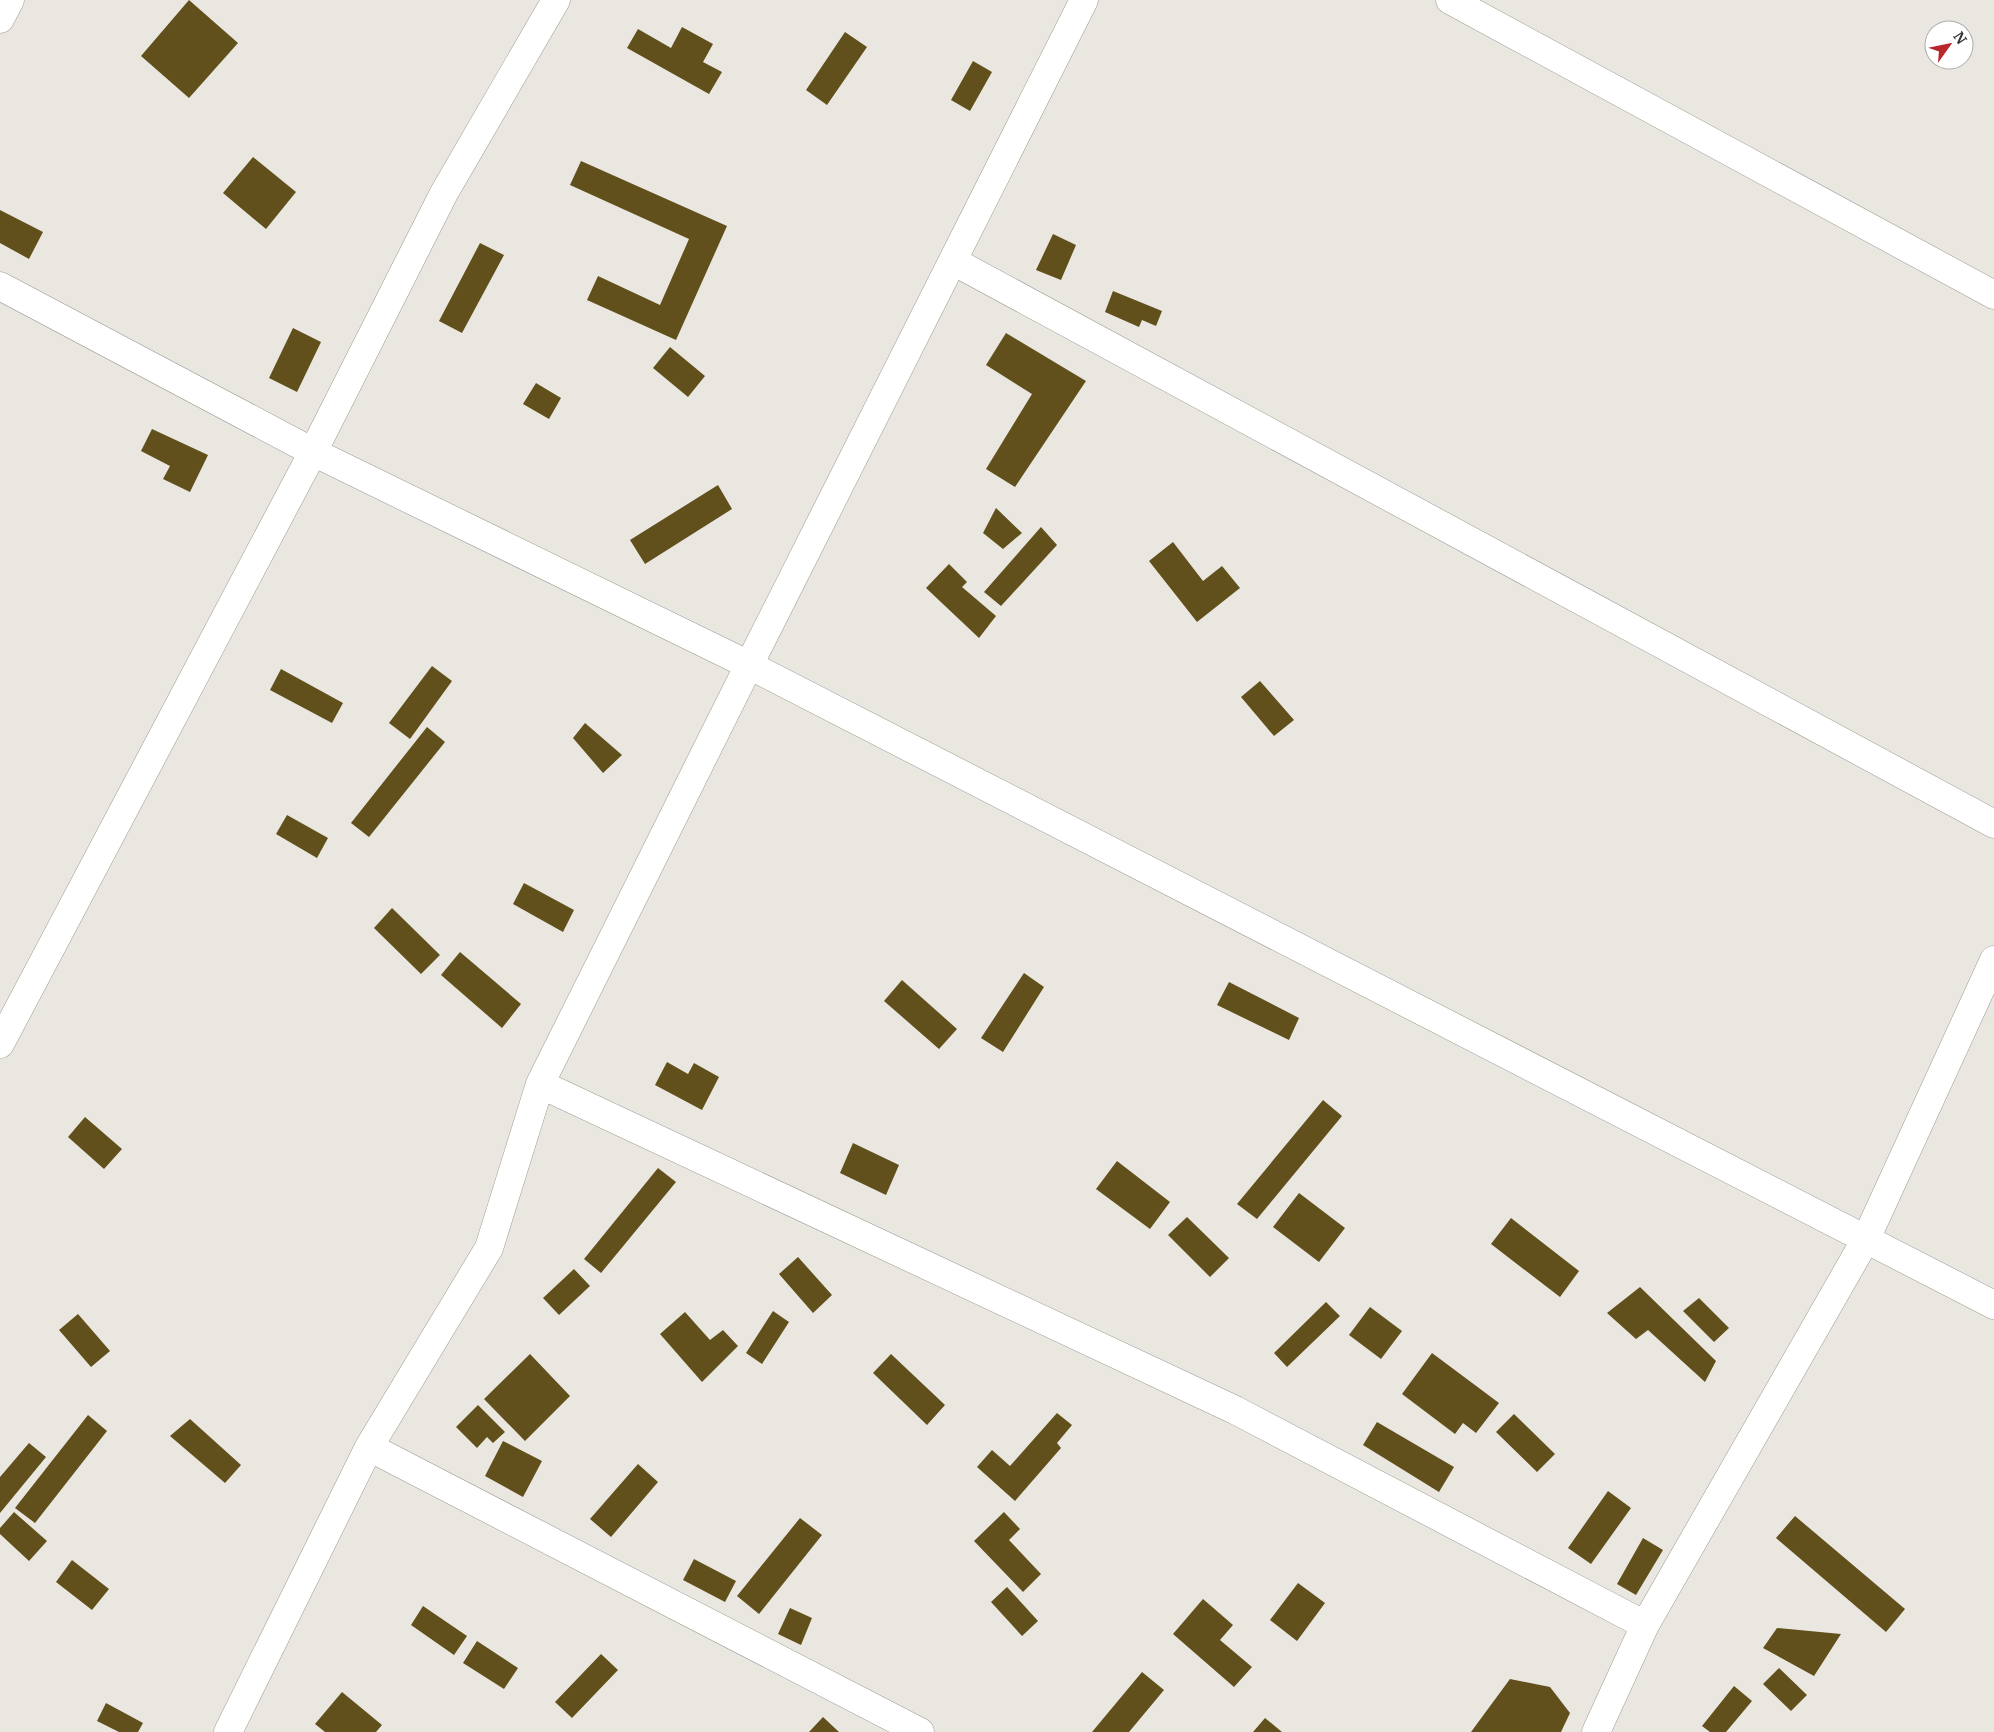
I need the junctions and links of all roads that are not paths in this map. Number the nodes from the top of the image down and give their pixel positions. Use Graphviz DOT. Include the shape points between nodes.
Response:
graph roads {
  1 [pos="10,0"];
  2 [pos="556,0"];
  3 [pos="1084,0"];
  4 [pos="1450,0"];
  5 [pos="0,19"];
  6 [pos="952,261"];
  7 [pos="0,286"];
  8 [pos="1994,295"];
  9 [pos="313,452"];
  10 [pos="749,665"];
  11 [pos="1994,824"];
  12 [pos="1994,960"];
  13 [pos="0,1044"];
  14 [pos="540,1084"];
  15 [pos="1866,1239"];
  16 [pos="1994,1305"];
  17 [pos="369,1447"];
  18 [pos="1645,1625"];
  19 [pos="228,1732"];
  20 [pos="920,1732"];
  21 [pos="1596,1732"];
  1 -- 5 [label="street"];
  2 -- 9 [label="street" via="444,193"];
  3 -- 6 [label="street"];
  4 -- 8 [label="street"];
  6 -- 10 [label="street"];
  6 -- 11 [label="street"];
  7 -- 9 [label="street"];
  9 -- 10 [label="street"];
  9 -- 13 [label="street"];
  10 -- 14 [label="street"];
  10 -- 15 [label="street"];
  12 -- 15 [label="street"];
  14 -- 17 [label="street" via="489,1248"];
  14 -- 18 [label="street" via="1235,1410"];
  15 -- 16 [label="street"];
  15 -- 18 [label="street"];
  17 -- 19 [label="street"];
  17 -- 20 [label="street"];
  18 -- 21 [label="street"];
}
